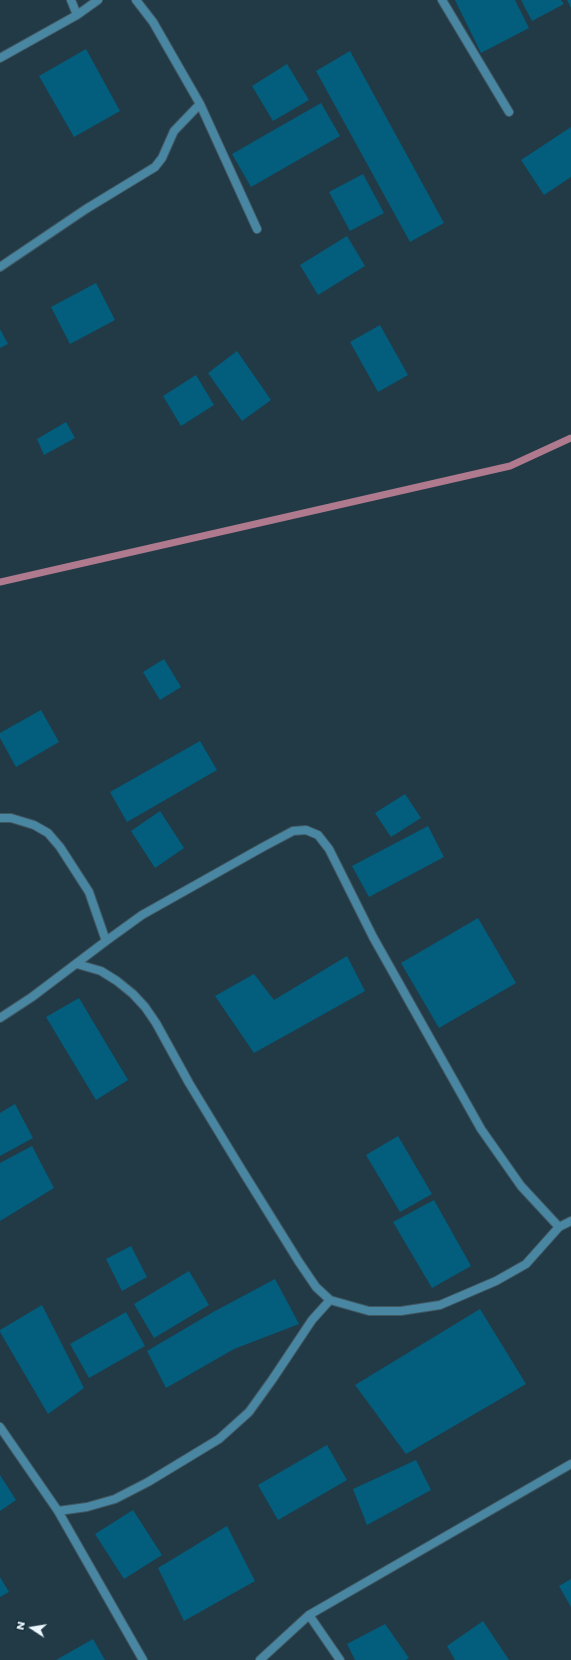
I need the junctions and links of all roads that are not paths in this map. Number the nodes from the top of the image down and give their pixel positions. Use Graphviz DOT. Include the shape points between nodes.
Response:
graph roads {
  1 [pos="71,0"];
  2 [pos="98,0"];
  3 [pos="136,0"];
  4 [pos="442,0"];
  5 [pos="77,15"];
  6 [pos="0,58"];
  7 [pos="200,104"];
  8 [pos="509,112"];
  9 [pos="257,229"];
  10 [pos="0,267"];
  11 [pos="0,818"];
  12 [pos="106,941"];
  13 [pos="77,964"];
  14 [pos="0,1018"];
  15 [pos="571,1221"];
  16 [pos="559,1227"];
  17 [pos="330,1300"];
  18 [pos="0,1427"];
  19 [pos="571,1464"];
  20 [pos="58,1511"];
  21 [pos="309,1615"];
  22 [pos="143,1660"];
  23 [pos="260,1660"];
  24 [pos="340,1660"];
  1 -- 5 [label="street"];
  2 -- 5 [label="street"];
  3 -- 7 [label="street" via="153,22"];
  4 -- 8 [label="street"];
  5 -- 6 [label="street"];
  7 -- 9 [label="street"];
  7 -- 10 [label="street" via="174,131 155,167 86,209"];
  11 -- 12 [label="street" via="11,818 34,825 48,833 60,847 88,892"];
  12 -- 13 [label="street"];
  12 -- 16 [label="street" via="142,915 293,831 306,830 318,835 329,849 373,937 481,1129 521,1186"];
  13 -- 14 [label="street"];
  13 -- 17 [label="street" via="101,971 118,981 145,1007 299,1262 316,1287"];
  15 -- 16 [label="street"];
  16 -- 17 [label="street" via="526,1264 496,1281 440,1305 401,1311 369,1311"];
  17 -- 20 [label="street" via="312,1320 249,1412 219,1439 115,1499"];
  18 -- 20 [label="street"];
  19 -- 21 [label="street"];
  20 -- 22 [label="street"];
  21 -- 23 [label="street"];
  21 -- 24 [label="street"];
}
